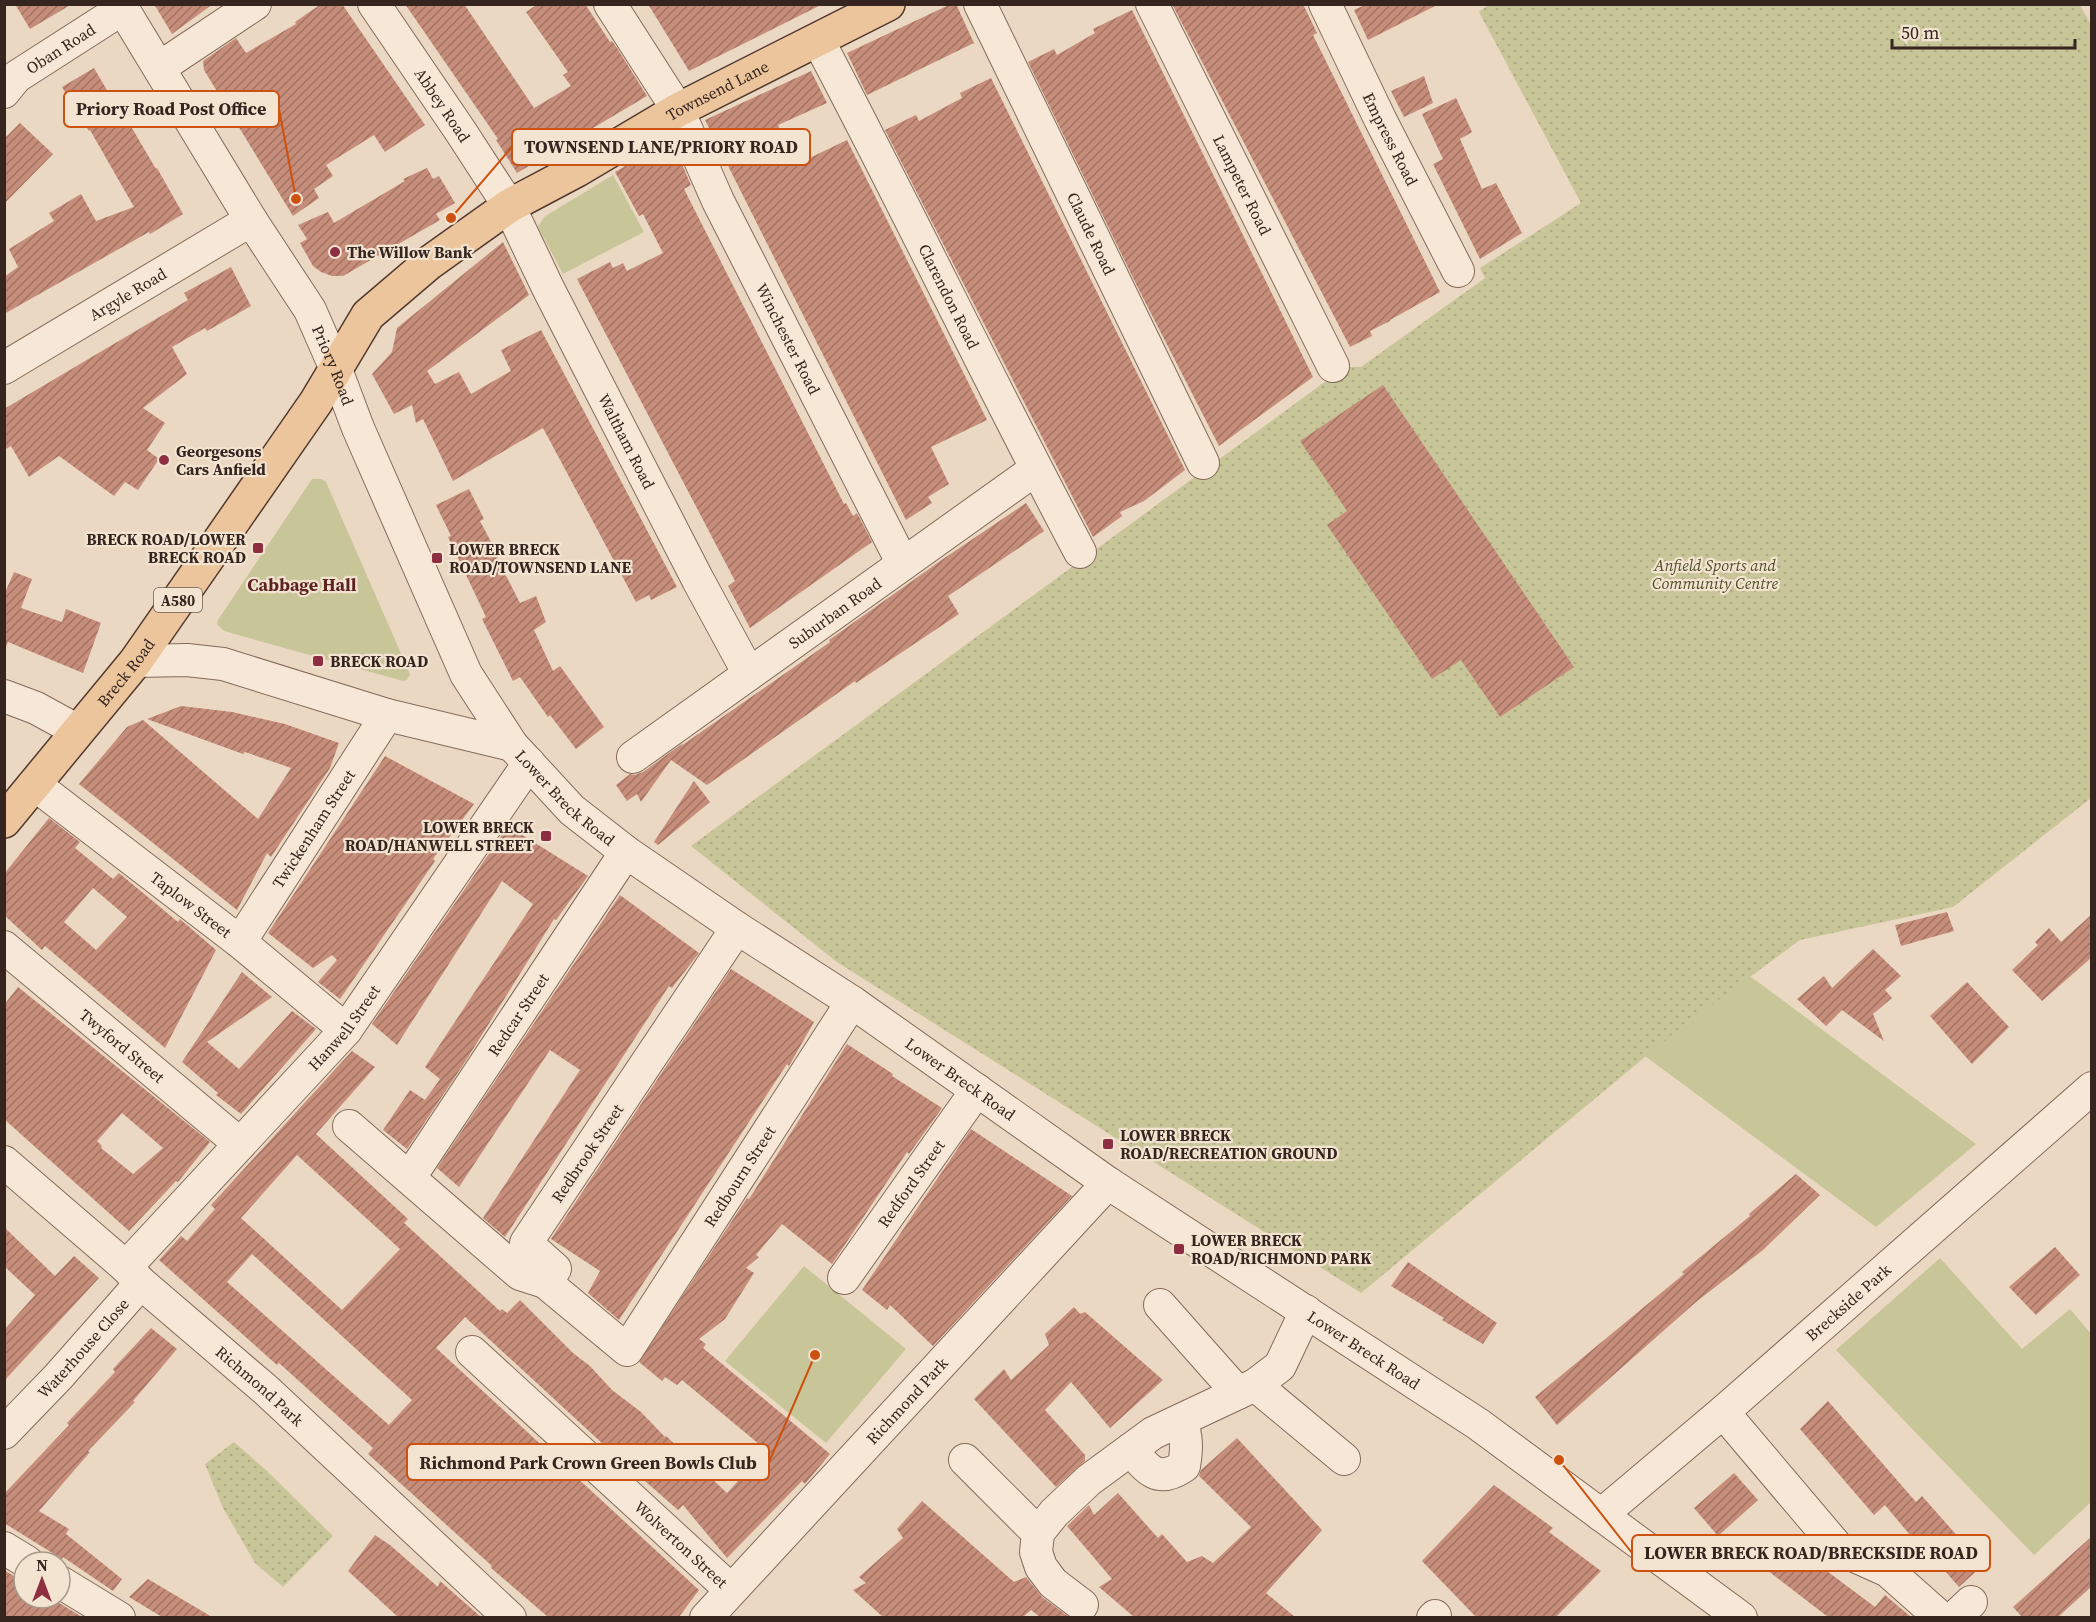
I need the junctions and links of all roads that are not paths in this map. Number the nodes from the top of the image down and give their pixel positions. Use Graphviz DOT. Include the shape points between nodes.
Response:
graph roads {
  1 [pos="255,4"];
  2 [pos="374,4"];
  3 [pos="610,4"];
  4 [pos="980,4"];
  5 [pos="1152,4"];
  6 [pos="1325,4"];
  7 [pos="121,7"];
  8 [pos="870,8"];
  9 [pos="818,40"];
  10 [pos="159,68"];
  11 [pos="4,92"];
  12 [pos="678,111"];
  13 [pos="509,206"];
  14 [pos="251,220"];
  15 [pos="1458,271"];
  16 [pos="1333,366"];
  17 [pos="335,367"];
  18 [pos="4,368"];
  19 [pos="1203,463"];
  20 [pos="1036,469"];
  21 [pos="1080,552"];
  22 [pos="903,564"];
  23 [pos="136,661"];
  24 [pos="749,674"];
  25 [pos="4,696"];
  26 [pos="387,715"];
  27 [pos="78,732"];
  28 [pos="520,754"];
  29 [pos="633,757"];
  30 [pos="34,784"];
  31 [pos="4,821"];
  32 [pos="626,852"];
  33 [pos="737,928"];
  34 [pos="240,942"];
  35 [pos="4,947"];
  36 [pos="852,1002"];
  37 [pos="346,1030"];
  38 [pos="2091,1088"];
  39 [pos="977,1090"];
  40 [pos="349,1126"];
  41 [pos="240,1144"];
  42 [pos="4,1162"];
  43 [pos="410,1177"];
  44 [pos="1108,1183"];
  45 [pos="133,1275"];
  46 [pos="844,1278"];
  47 [pos="545,1282"];
  48 [pos="1160,1305"];
  49 [pos="1306,1311"];
  50 [pos="472,1352"];
  51 [pos="1247,1389"];
  52 [pos="1723,1412"];
  53 [pos="11,1416"];
  54 [pos="1181,1420"];
  55 [pos="1131,1449"];
  56 [pos="1344,1459"];
  57 [pos="965,1460"];
  58 [pos="1601,1515"];
  59 [pos="1038,1533"];
  60 [pos="72,1589"];
  61 [pos="731,1590"];
  62 [pos="1082,1605"];
  63 [pos="119,1617"];
  64 [pos="510,1617"];
  65 [pos="706,1617"];
  66 [pos="1741,1617"];
  67 [pos="1941,1617"];
  1 -- 10 [label="street"];
  2 -- 13 [label="street, Abbey Road"];
  3 -- 12 [label="street, Winchester Road"];
  4 -- 19 [label="street, Claude Road"];
  5 -- 16 [label="street, Lampeter Road"];
  6 -- 15 [label="street, Empress Road"];
  7 -- 10 [label="street, Priory Road"];
  7 -- 11 [label="street, Oban Road" via="16,77"];
  8 -- 9 [label="main road, Townsend Lane / A580"];
  9 -- 12 [label="main road, Townsend Lane / A580"];
  9 -- 20 [label="street, Clarendon Road"];
  10 -- 14 [label="street, Priory Road"];
  12 -- 13 [label="main road, Townsend Lane / A580"];
  12 -- 22 [label="street, Winchester Road" via="718,201"];
  13 -- 17 [label="main road, Townsend Lane / A580" via="429,263 368,315"];
  13 -- 24 [label="street, Waltham Road" via="692,570"];
  14 -- 17 [label="street, Priory Road" via="310,310"];
  14 -- 18 [label="street, Argyle Road"];
  17 -- 23 [label="main road, Breck Road / A580" via="316,402"];
  17 -- 28 [label="street, Priory Road" via="448,637 466,674"];
  20 -- 21 [label="street, Clarendon Road"];
  20 -- 22 [label="street, Suburban Road"];
  22 -- 24 [label="street, Suburban Road"];
  23 -- 26 [label="street, Lower Breck Road" via="223,664"];
  23 -- 27 [label="main road, Breck Road / A580"];
  24 -- 29 [label="street, Suburban Road"];
  25 -- 27 [label="street" via="36,708"];
  26 -- 28 [label="street, Lower Breck Road"];
  26 -- 34 [label="street, Twickenham Street"];
  27 -- 30 [label="main road, Breck Road / A580"];
  28 -- 32 [label="street, Lower Breck Road" via="573,810"];
  28 -- 37 [label="street, Hanwell Street"];
  30 -- 31 [label="main road, Breck Road / A580"];
  30 -- 34 [label="street, Taplow Street"];
  32 -- 33 [label="street, Lower Breck Road"];
  32 -- 43 [label="street, Redcar Street"];
  33 -- 36 [label="street, Lower Breck Road"];
  33 -- 47 [label="street, Redbrook Street" via="526,1243 555,1269"];
  34 -- 37 [label="street, Taplow Street"];
  35 -- 41 [label="street, Twyford Street"];
  36 -- 39 [label="street, Lower Breck Road"];
  36 -- 47 [label="street, Redbourn Street" via="627,1350"];
  37 -- 41 [label="street, Hanwell Street"];
  38 -- 52 [label="street, Breckside Park"];
  39 -- 44 [label="street, Lower Breck Road"];
  39 -- 46 [label="street, Redford Street"];
  40 -- 43 [label="street"];
  41 -- 45 [label="street, Hanwell Street"];
  42 -- 45 [label="street, Richmond Park"];
  43 -- 47 [label="street" via="520,1274"];
  44 -- 49 [label="street, Lower Breck Road"];
  44 -- 61 [label="street, Richmond Park"];
  45 -- 53 [label="street, Waterhouse Close"];
  45 -- 64 [label="street, Richmond Park" via="266,1390"];
  48 -- 51 [label="street"];
  49 -- 51 [label="street" via="1280,1366"];
  49 -- 58 [label="street, Lower Breck Road" via="1478,1424"];
  50 -- 61 [label="street, Wolverton Street"];
  51 -- 54 [label="street"];
  51 -- 56 [label="street"];
  52 -- 58 [label="street, Breckside Park"];
  52 -- 67 [label="street" via="1839,1549 1888,1571"];
  54 -- 55 [label="street"];
  54 -- 55 [label="street" via="1187,1450 1184,1466 1172,1474 1158,1474 1143,1465"];
  55 -- 59 [label="street" via="1089,1480"];
  57 -- 59 [label="street"];
  58 -- 66 [label="street, Lower Breck Road"];
  59 -- 62 [label="street" via="1036,1552 1041,1567 1053,1583"];
  60 -- 63 [label="street"];
  61 -- 65 [label="street, Richmond Park"];
}
